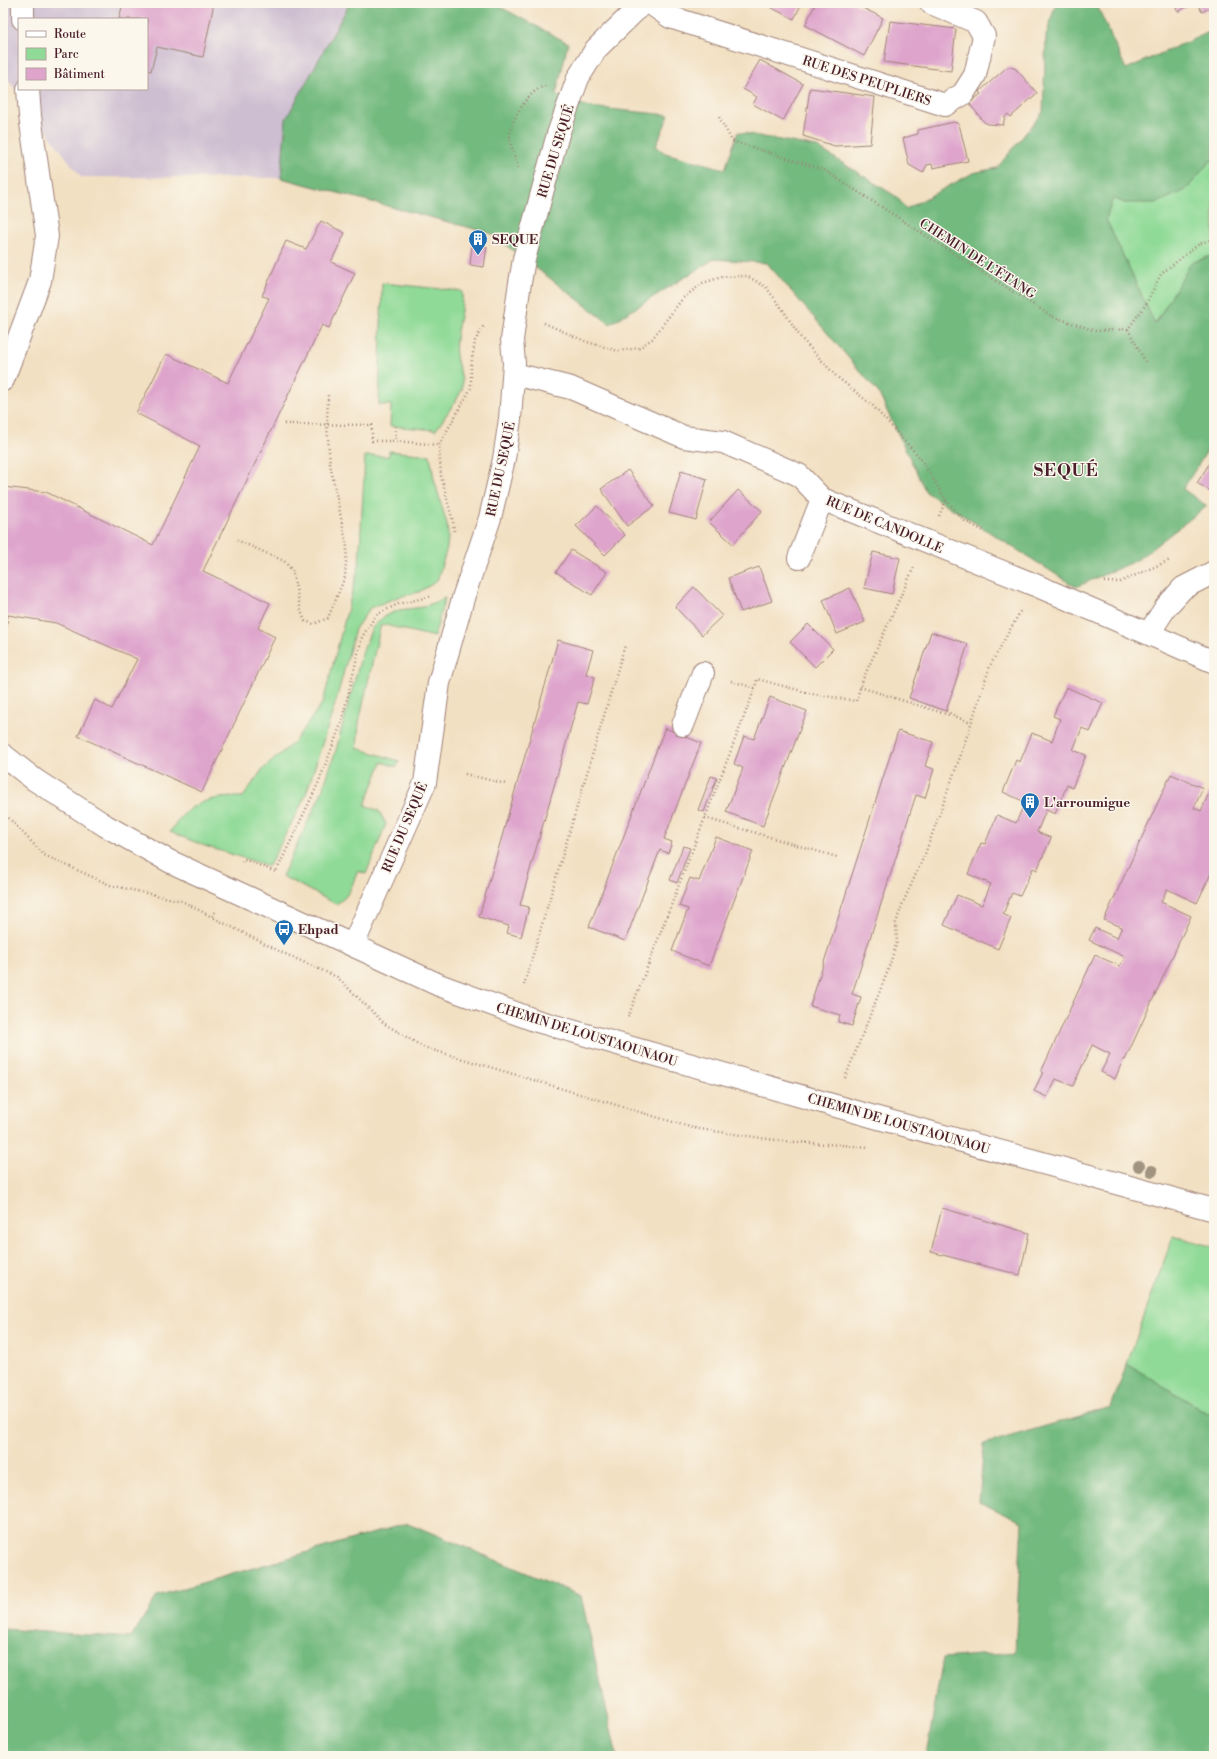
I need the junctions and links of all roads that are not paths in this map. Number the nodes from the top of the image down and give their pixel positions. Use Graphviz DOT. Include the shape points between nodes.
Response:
graph roads {
  1 [pos="23,3"];
  2 [pos="643,3"];
  3 [pos="650,3"];
  4 [pos="931,3"];
  5 [pos="23,18"];
  6 [pos="28,90"];
  7 [pos="514,374"];
  8 [pos="3,380"];
  9 [pos="822,498"];
  10 [pos="799,558"];
  11 [pos="1214,572"];
  12 [pos="1149,633"];
  13 [pos="1214,662"];
  14 [pos="703,673"];
  15 [pos="683,725"];
  16 [pos="3,755"];
  17 [pos="353,945"];
  18 [pos="1214,1210"];
  1 -- 5 [label="street"];
  2 -- 7 [label="street, RUE DU SEQUÉ" via="596,49 578,78 558,134 524,259 512,340"];
  3 -- 4 [label="street, RUE DES PEUPLIERS" via="670,17 945,105 963,94 975,75 984,36 976,22"];
  6 -- 8 [label="street" via="47,236 40,282"];
  7 -- 9 [label="street, RUE DE CANDOLLE" via="571,388 684,437 723,442 799,475"];
  7 -- 17 [label="street, RUE DU SEQUÉ" via="504,459 490,518 464,595 439,683 424,783"];
  9 -- 10 [label="street"];
  9 -- 12 [label="street, RUE DE CANDOLLE"];
  11 -- 12 [label="street" via="1183,588 1166,607"];
  12 -- 13 [label="street, RUE DE CANDOLLE"];
  14 -- 15 [label="street"];
  16 -- 17 [label="street, CHEMIN DE LOUSTAOUNAOU" via="106,826 169,861"];
  17 -- 18 [label="street, CHEMIN DE LOUSTAOUNAOU" via="439,985 537,1021"];
}
